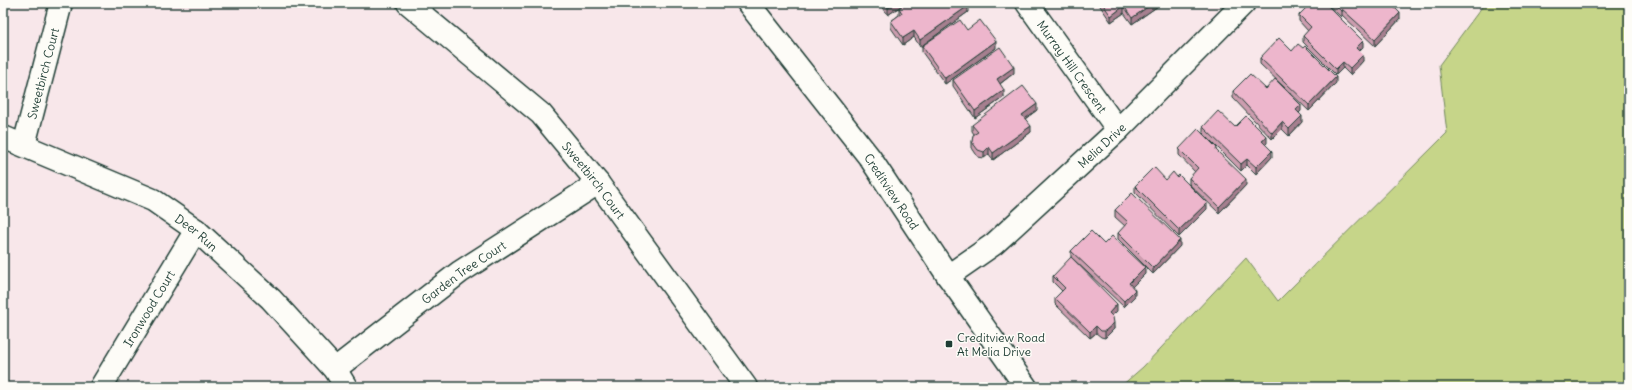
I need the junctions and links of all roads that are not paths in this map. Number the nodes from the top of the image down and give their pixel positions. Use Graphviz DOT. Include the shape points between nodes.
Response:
graph roads {
  1 [pos="61,3"];
  2 [pos="408,3"];
  3 [pos="748,3"];
  4 [pos="1027,3"];
  5 [pos="1244,3"];
  6 [pos="1118,130"];
  7 [pos="3,137"];
  8 [pos="24,145"];
  9 [pos="598,183"];
  10 [pos="196,230"];
  11 [pos="948,276"];
  12 [pos="341,378"];
  13 [pos="101,387"];
  14 [pos="746,387"];
  15 [pos="1026,387"];
  1 -- 8 [label="street, Sweetbirch Court"];
  2 -- 9 [label="street, Sweetbirch Court" via="541,114"];
  3 -- 11 [label="street, Creditview Road" via="870,158"];
  4 -- 6 [label="street, Murray Hill Crescent"];
  5 -- 6 [label="street, Melia Drive"];
  6 -- 11 [label="street, Melia Drive" via="994,244"];
  7 -- 8 [label="street, Deer Run"];
  8 -- 10 [label="street, Deer Run" via="153,200"];
  9 -- 12 [label="street, Garden Tree Court" via="460,272"];
  9 -- 14 [label="street, Sweetbirch Court"];
  10 -- 12 [label="street, Deer Run" via="271,299"];
  10 -- 13 [label="street, Ironwood Court"];
  11 -- 15 [label="street, Creditview Road"];
}
